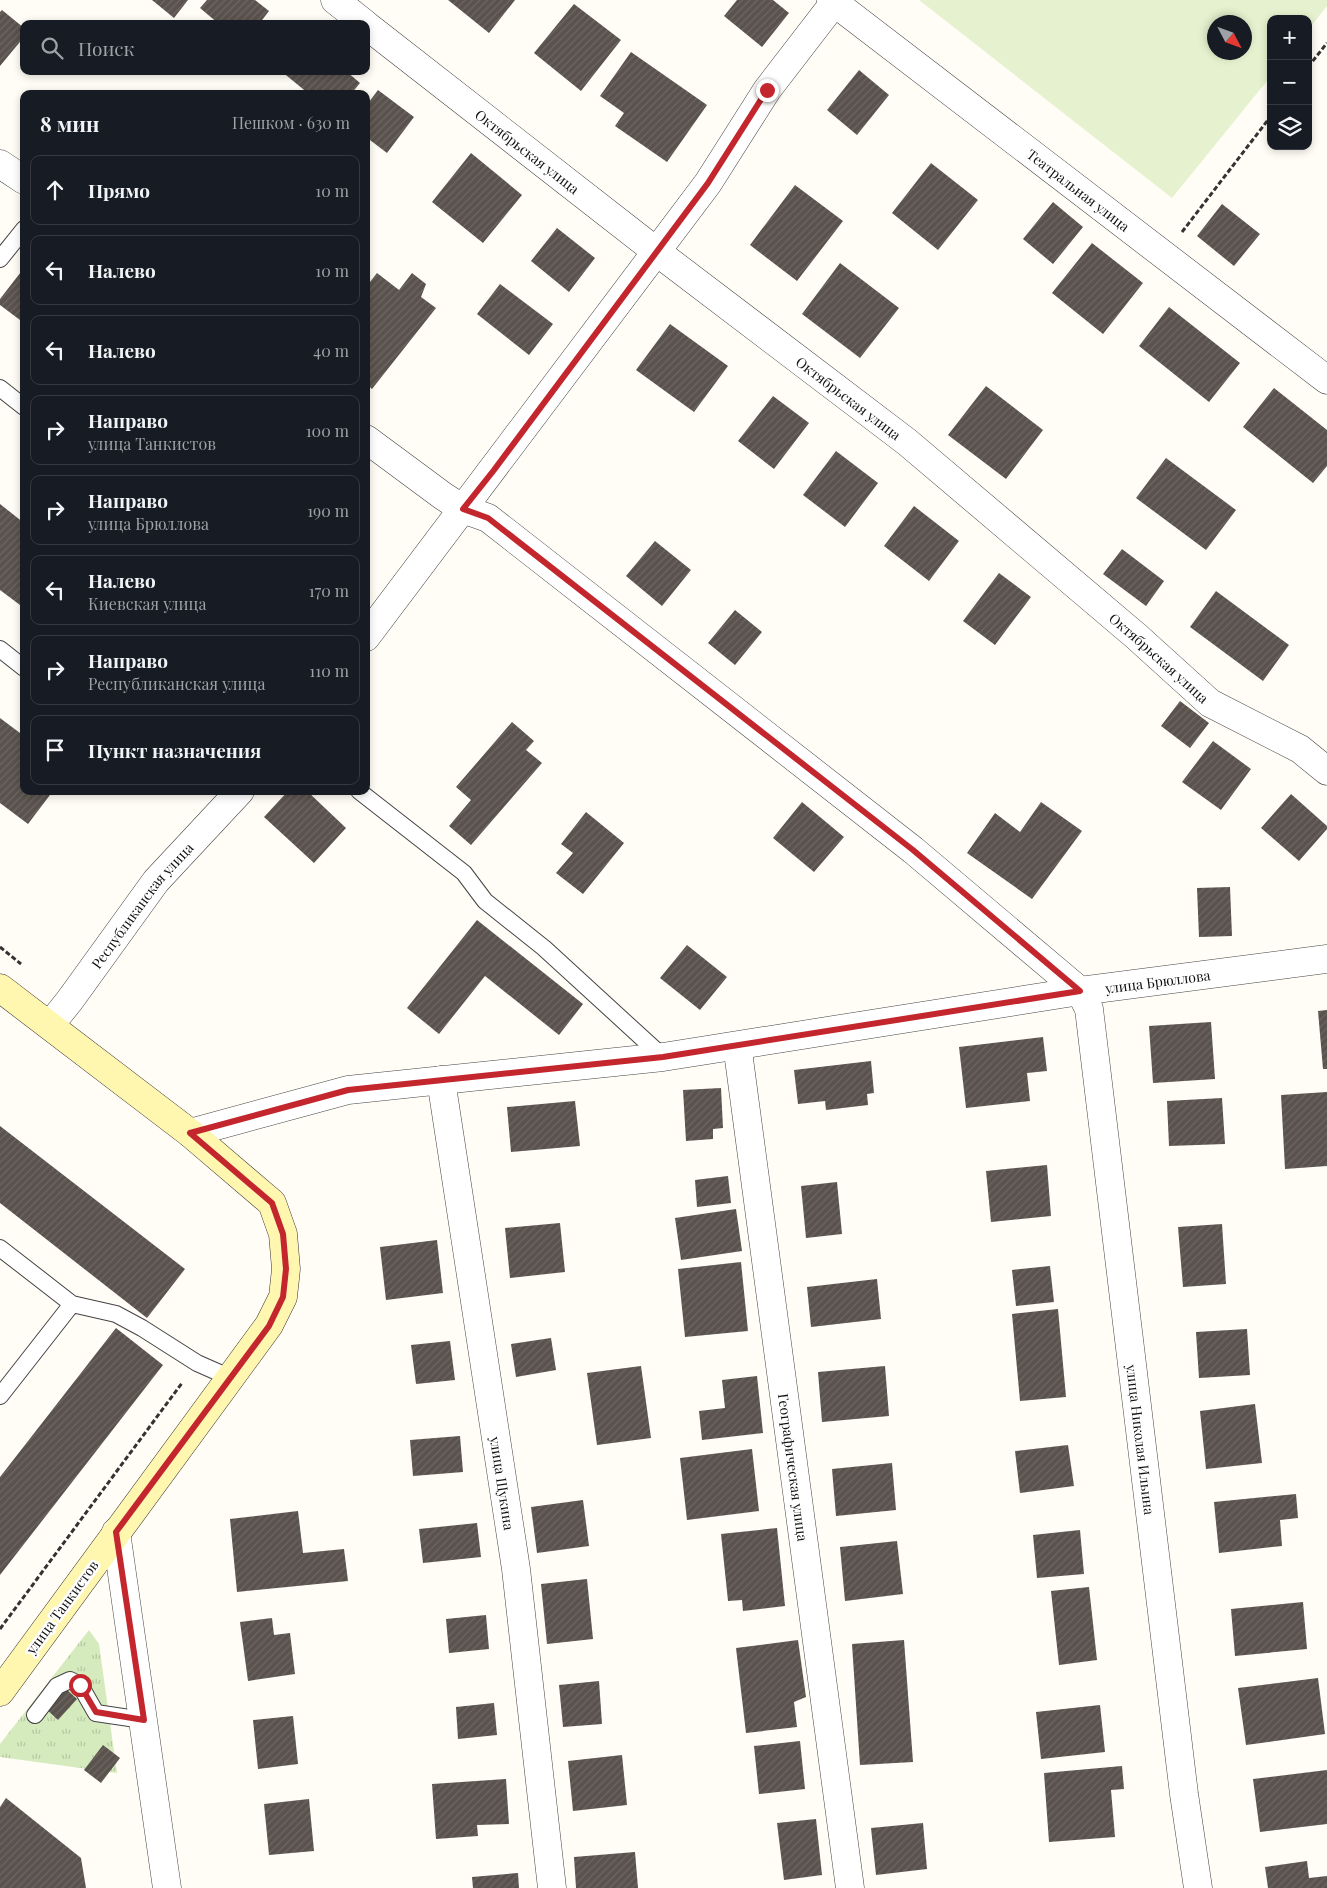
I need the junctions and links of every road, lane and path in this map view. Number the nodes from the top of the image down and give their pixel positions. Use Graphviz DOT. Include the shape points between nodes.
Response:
graph roads {
  1 [pos="335,0"];
  2 [pos="833,1"];
  3 [pos="361,20"];
  4 [pos="370,27"];
  5 [pos="1327,43"];
  6 [pos="1312,63"];
  7 [pos="1267,121"];
  8 [pos="0,164"];
  9 [pos="20,177"];
  10 [pos="20,234"];
  11 [pos="657,252"];
  12 [pos="1164,254"];
  13 [pos="0,259"];
  14 [pos="1327,380"];
  15 [pos="0,388"];
  16 [pos="20,404"];
  17 [pos="370,442"];
  18 [pos="463,509"];
  19 [pos="370,632"];
  20 [pos="0,649"];
  21 [pos="20,665"];
  22 [pos="1327,771"];
  23 [pos="236,795"];
  24 [pos="365,795"];
  25 [pos="1327,959"];
  26 [pos="0,988"];
  27 [pos="1080,991"];
  28 [pos="50,1025"];
  29 [pos="740,1046"];
  30 [pos="663,1057"];
  31 [pos="440,1080"];
  32 [pos="190,1133"];
  33 [pos="0,1248"];
  34 [pos="72,1304"];
  35 [pos="197,1363"];
  36 [pos="231,1378"];
  37 [pos="0,1396"];
  38 [pos="116,1532"];
  39 [pos="0,1629"];
  40 [pos="4,1678"];
  41 [pos="35,1715"];
  42 [pos="144,1720"];
  43 [pos="167,1888"];
  44 [pos="552,1888"];
  45 [pos="850,1888"];
  46 [pos="1198,1888"];
  1 -- 3 [label="street, Октябрьская улица"];
  2 -- 11 [label="street" via="767,90 708,183"];
  2 -- 12 [label="street, Театральная улица"];
  4 -- 11 [label="street, Октябрьская улица"];
  5 -- 6 [label="path"];
  7 -- 12 [label="path"];
  8 -- 9 [label="street"];
  10 -- 13 [label="lane"];
  11 -- 18 [label="street"];
  11 -- 22 [label="street, Октябрьская улица" via="907,442 1210,703 1300,749"];
  12 -- 14 [label="street, Театральная улица"];
  15 -- 16 [label="lane"];
  17 -- 18 [label="street"];
  18 -- 19 [label="street"];
  18 -- 27 [label="street" via="496,524 913,850"];
  20 -- 21 [label="lane"];
  23 -- 28 [label="street, Республиканская улица" via="156,881"];
  24 -- 30 [label="lane" via="464,873 485,901 544,948"];
  25 -- 27 [label="street, улица Брюллова"];
  26 -- 28 [label="main road, улица Танкистов"];
  27 -- 29 [label="street, улица Брюллова"];
  27 -- 46 [label="street, улица Николая Ильина" via="1089,1010"];
  28 -- 32 [label="main road, улица Танкистов"];
  29 -- 30 [label="street, улица Брюллова"];
  29 -- 45 [label="street, Географическая улица" via="739,1059"];
  30 -- 31 [label="street, улица Брюллова"];
  31 -- 32 [label="street, улица Брюллова" via="348,1090"];
  31 -- 44 [label="street, улица Щукина" via="516,1569"];
  32 -- 36 [label="main road, улица Танкистов" via="272,1203 283,1234 286,1269 283,1297 269,1326"];
  33 -- 34 [label="lane"];
  34 -- 35 [label="lane" via="116,1314"];
  34 -- 37 [label="lane"];
  35 -- 36 [label="lane"];
  35 -- 39 [label="path"];
  36 -- 38 [label="main road, улица Танкистов"];
  38 -- 40 [label="main road, улица Танкистов"];
  38 -- 42 [label="street"];
  41 -- 42 [label="lane" via="57,1686 70,1680 80,1685 96,1712"];
  42 -- 43 [label="street"];
}
